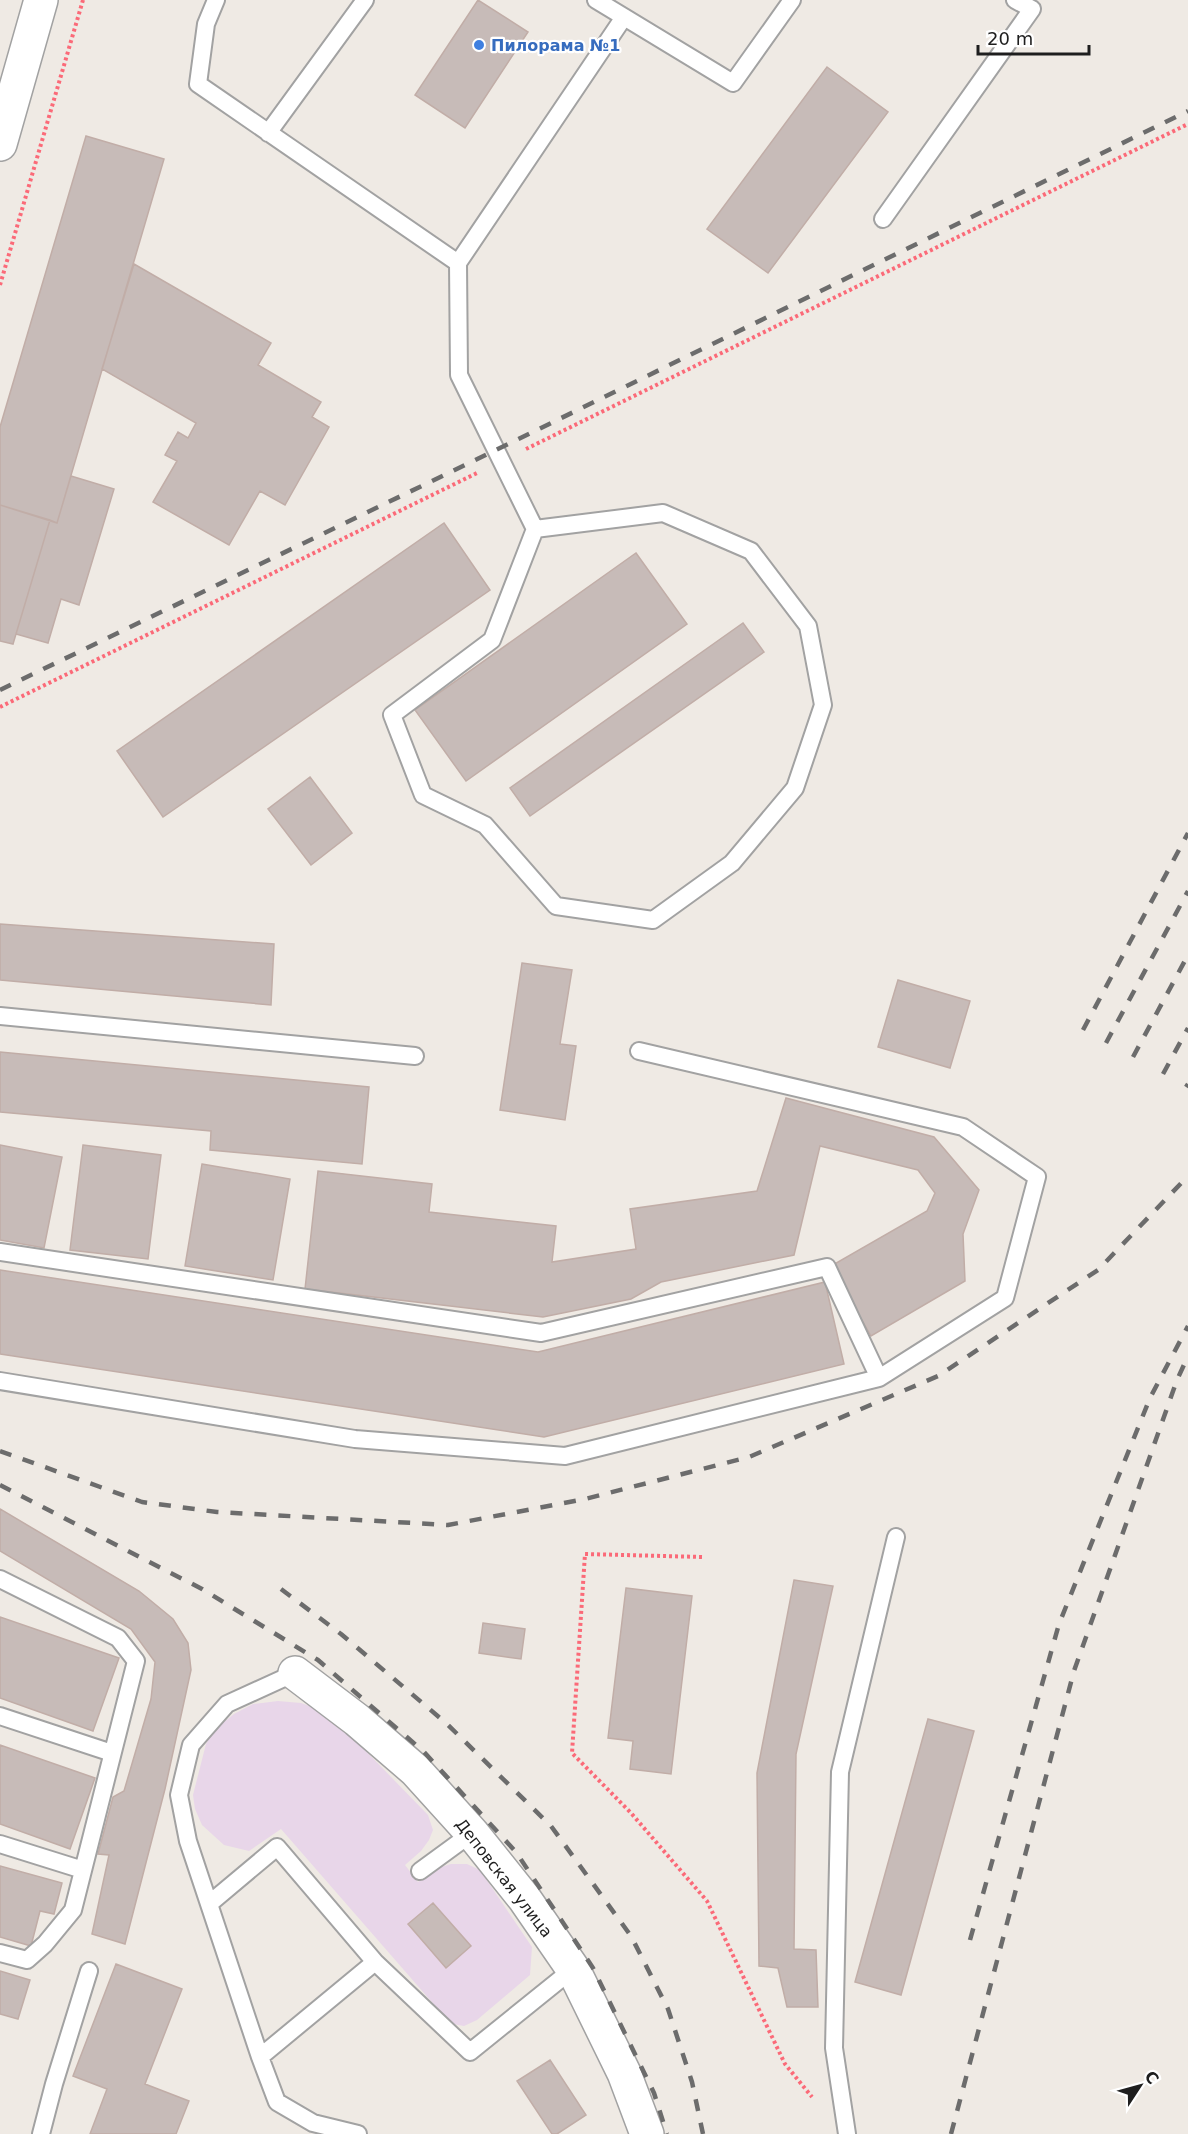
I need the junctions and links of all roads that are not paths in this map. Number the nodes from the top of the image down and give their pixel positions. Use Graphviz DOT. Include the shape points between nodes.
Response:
graph roads {
  1 [pos="41,0"];
  2 [pos="216,0"];
  3 [pos="365,0"];
  4 [pos="596,0"];
  5 [pos="792,0"];
  6 [pos="1015,0"];
  7 [pos="624,17"];
  8 [pos="268,133"];
  9 [pos="0,144"];
  10 [pos="883,219"];
  11 [pos="458,263"];
  12 [pos="535,529"];
  13 [pos="0,1016"];
  14 [pos="639,1051"];
  15 [pos="415,1056"];
  16 [pos="0,1252"];
  17 [pos="879,1378"];
  18 [pos="0,1381"];
  19 [pos="896,1537"];
  20 [pos="0,1580"];
  21 [pos="294,1672"];
  22 [pos="0,1716"];
  23 [pos="112,1753"];
  24 [pos="472,1833"];
  25 [pos="0,1844"];
  26 [pos="83,1870"];
  27 [pos="420,1871"];
  28 [pos="209,1904"];
  29 [pos="0,1953"];
  30 [pos="375,1962"];
  31 [pos="573,1969"];
  32 [pos="89,1971"];
  33 [pos="260,2057"];
  34 [pos="41,2134"];
  35 [pos="358,2134"];
  36 [pos="647,2134"];
  37 [pos="847,2134"];
  1 -- 9 [label="street"];
  2 -- 8 [label="lane" via="206,24 198,84"];
  3 -- 8 [label="lane"];
  4 -- 7 [label="lane"];
  5 -- 7 [label="lane" via="733,83"];
  6 -- 10 [label="lane" via="1032,9"];
  7 -- 11 [label="lane"];
  8 -- 11 [label="lane"];
  11 -- 12 [label="lane" via="459,375"];
  12 -- 12 [label="lane" via="663,513 751,551 808,626 823,705 795,788 732,863 653,920 556,906 485,825 423,795 392,715 492,640"];
  13 -- 15 [label="lane"];
  14 -- 17 [label="lane" via="963,1127 1037,1178 1005,1298"];
  16 -- 17 [label="lane" via="541,1333 827,1267"];
  17 -- 18 [label="lane" via="565,1456 356,1439"];
  19 -- 37 [label="lane" via="840,1772 834,2048"];
  20 -- 23 [label="lane" via="118,1638 136,1661"];
  21 -- 24 [label="street, Деповская улица" via="416,1770"];
  21 -- 28 [label="lane" via="227,1704 191,1745 179,1795 188,1841"];
  22 -- 23 [label="lane"];
  23 -- 26 [label="lane"];
  24 -- 27 [label="lane"];
  24 -- 31 [label="street, Деповская улица"];
  25 -- 26 [label="lane"];
  26 -- 29 [label="lane" via="73,1910 45,1944 27,1960"];
  28 -- 30 [label="lane" via="277,1847"];
  28 -- 33 [label="lane"];
  30 -- 31 [label="lane" via="470,2052"];
  30 -- 33 [label="lane"];
  31 -- 36 [label="street, Деповская улица" via="624,2073"];
  32 -- 34 [label="lane"];
  33 -- 35 [label="lane" via="277,2102 313,2123"];
}
